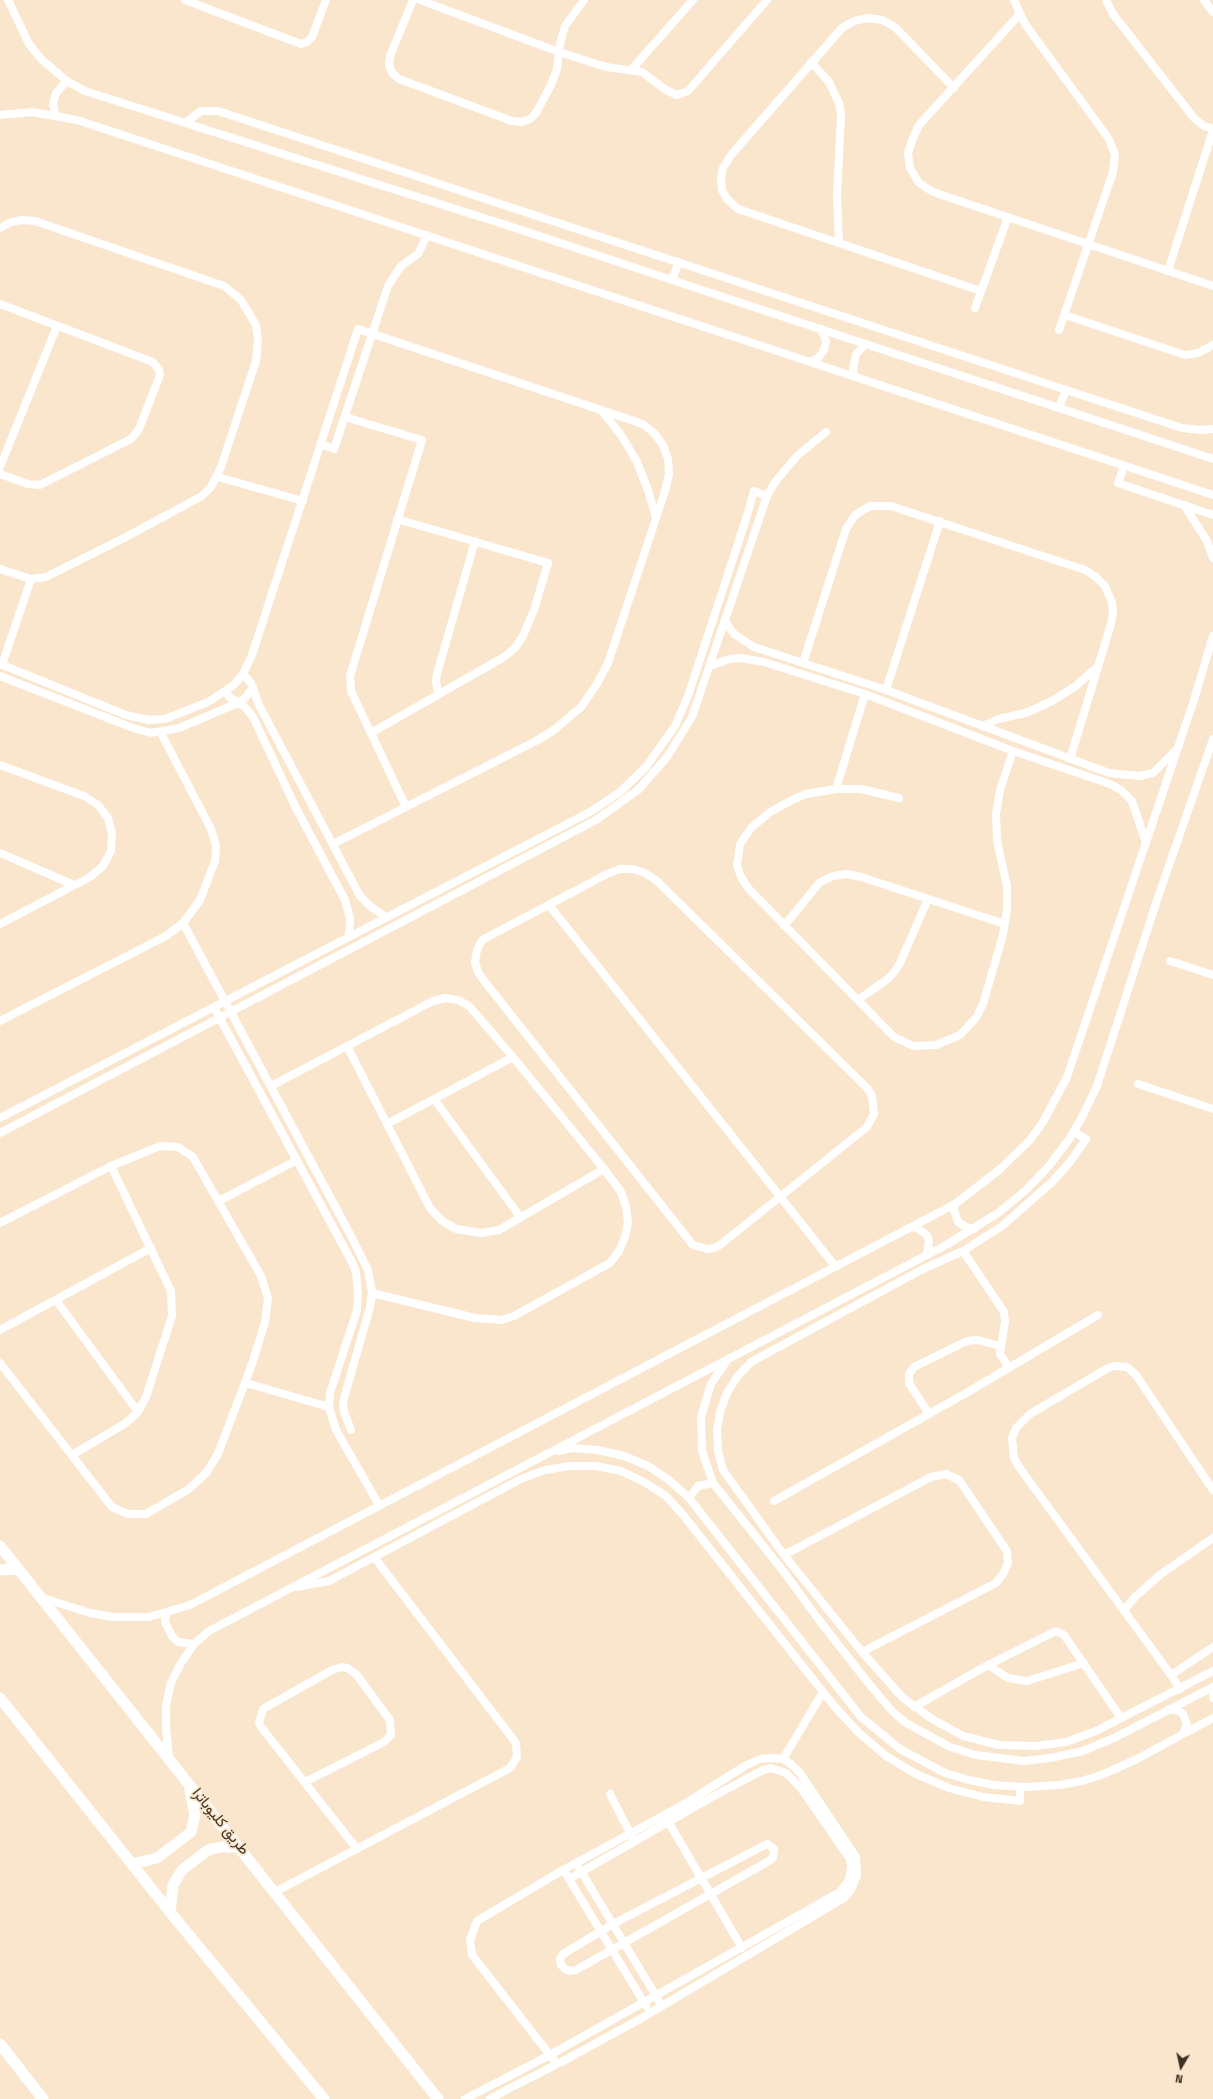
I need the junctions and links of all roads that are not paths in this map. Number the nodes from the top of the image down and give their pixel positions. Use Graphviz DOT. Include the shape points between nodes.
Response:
graph roads {
  1 [pos="8,0"];
  2 [pos="185,0"];
  3 [pos="326,0"];
  4 [pos="413,0"];
  5 [pos="420,0"];
  6 [pos="584,0"];
  7 [pos="693,0"];
  8 [pos="767,0"];
  9 [pos="1014,0"];
  10 [pos="1106,0"];
  11 [pos="1204,0"];
  12 [pos="1213,12"];
  13 [pos="1019,15"];
  14 [pos="559,52"];
  15 [pos="811,62"];
  16 [pos="631,70"];
  17 [pos="67,81"];
  18 [pos="954,88"];
  19 [pos="55,114"];
  20 [pos="0,115"];
  21 [pos="185,123"];
  22 [pos="1213,130"];
  23 [pos="1008,217"];
  24 [pos="0,228"];
  25 [pos="427,235"];
  26 [pos="839,243"];
  27 [pos="1089,244"];
  28 [pos="679,262"];
  29 [pos="1168,271"];
  30 [pos="672,280"];
  31 [pos="1213,286"];
  32 [pos="981,291"];
  33 [pos="0,304"];
  34 [pos="975,308"];
  35 [pos="1065,315"];
  36 [pos="57,326"];
  37 [pos="821,329"];
  38 [pos="1059,330"];
  39 [pos="372,334"];
  40 [pos="866,344"];
  41 [pos="1213,345"];
  42 [pos="811,362"];
  43 [pos="854,376"];
  44 [pos="1066,390"];
  45 [pos="1059,408"];
  46 [pos="600,410"];
  47 [pos="345,417"];
  48 [pos="1213,429"];
  49 [pos="826,432"];
  50 [pos="321,444"];
  51 [pos="1212,457"];
  52 [pos="1124,466"];
  53 [pos="0,467"];
  54 [pos="0,474"];
  55 [pos="218,477"];
  56 [pos="1213,495"];
  57 [pos="767,496"];
  58 [pos="303,501"];
  59 [pos="1184,506"];
  60 [pos="1213,515"];
  61 [pos="397,518"];
  62 [pos="656,519"];
  63 [pos="940,521"];
  64 [pos="475,541"];
  65 [pos="1213,558"];
  66 [pos="0,569"];
  67 [pos="31,579"];
  68 [pos="725,621"];
  69 [pos="1213,636"];
  70 [pos="803,663"];
  71 [pos="1,664"];
  72 [pos="710,666"];
  73 [pos="1098,666"];
  74 [pos="243,674"];
  75 [pos="0,676"];
  76 [pos="253,687"];
  77 [pos="886,690"];
  78 [pos="226,692"];
  79 [pos="438,694"];
  80 [pos="864,694"];
  81 [pos="79,696"];
  82 [pos="238,702"];
  83 [pos="74,705"];
  84 [pos="983,726"];
  85 [pos="161,733"];
  86 [pos="371,733"];
  87 [pos="1213,739"];
  88 [pos="1178,747"];
  89 [pos="1013,751"];
  90 [pos="1070,759"];
  91 [pos="0,765"];
  92 [pos="836,789"];
  93 [pos="898,798"];
  94 [pos="406,807"];
  95 [pos="1146,843"];
  96 [pos="333,844"];
  97 [pos="0,854"];
  98 [pos="74,885"];
  99 [pos="928,899"];
  100 [pos="549,905"];
  101 [pos="386,917"];
  102 [pos="183,922"];
  103 [pos="0,924"];
  104 [pos="1005,924"];
  105 [pos="784,926"];
  106 [pos="349,937"];
  107 [pos="1170,961"];
  108 [pos="1213,975"];
  109 [pos="858,1000"];
  110 [pos="225,1001"];
  111 [pos="214,1007"];
  112 [pos="230,1011"];
  113 [pos="219,1017"];
  114 [pos="0,1021"];
  115 [pos="347,1046"];
  116 [pos="513,1057"];
  117 [pos="1138,1084"];
  118 [pos="271,1086"];
  119 [pos="434,1099"];
  120 [pos="1213,1109"];
  121 [pos="0,1118"];
  122 [pos="387,1124"];
  123 [pos="1074,1132"];
  124 [pos="0,1133"];
  125 [pos="297,1160"];
  126 [pos="111,1166"];
  127 [pos="604,1170"];
  128 [pos="780,1196"];
  129 [pos="218,1201"];
  130 [pos="955,1204"];
  131 [pos="521,1218"];
  132 [pos="0,1223"];
  133 [pos="911,1227"];
  134 [pos="974,1229"];
  135 [pos="150,1248"];
  136 [pos="963,1251"];
  137 [pos="927,1253"];
  138 [pos="835,1266"];
  139 [pos="368,1270"];
  140 [pos="356,1273"];
  141 [pos="372,1293"];
  142 [pos="56,1300"];
  143 [pos="833,1303"];
  144 [pos="840,1314"];
  145 [pos="1098,1315"];
  146 [pos="0,1330"];
  147 [pos="1000,1346"];
  148 [pos="730,1357"];
  149 [pos="0,1363"];
  150 [pos="1009,1368"];
  151 [pos="246,1383"];
  152 [pos="329,1407"];
  153 [pos="138,1412"];
  154 [pos="929,1414"];
  155 [pos="351,1430"];
  156 [pos="548,1453"];
  157 [pos="72,1455"];
  158 [pos="713,1483"];
  159 [pos="1213,1490"];
  160 [pos="689,1498"];
  161 [pos="774,1501"];
  162 [pos="379,1505"];
  163 [pos="449,1505"];
  164 [pos="456,1514"];
  165 [pos="1213,1538"];
  166 [pos="0,1546"];
  167 [pos="784,1555"];
  168 [pos="374,1557"];
  169 [pos="793,1567"];
  170 [pos="18,1569"];
  171 [pos="0,1570"];
  172 [pos="784,1572"];
  173 [pos="290,1588"];
  174 [pos="40,1597"];
  175 [pos="767,1599"];
  176 [pos="756,1606"];
  177 [pos="1124,1610"];
  178 [pos="166,1613"];
  179 [pos="194,1644"];
  180 [pos="1213,1647"];
  181 [pos="862,1652"];
  182 [pos="1084,1663"];
  183 [pos="988,1665"];
  184 [pos="1213,1671"];
  185 [pos="1171,1674"];
  186 [pos="1213,1688"];
  187 [pos="1180,1689"];
  188 [pos="823,1692"];
  189 [pos="0,1698"];
  190 [pos="1213,1698"];
  191 [pos="914,1706"];
  192 [pos="1168,1709"];
  193 [pos="1121,1718"];
  194 [pos="1213,1718"];
  195 [pos="1183,1734"];
  196 [pos="169,1757"];
  197 [pos="760,1759"];
  198 [pos="783,1759"];
  199 [pos="791,1764"];
  200 [pos="744,1766"];
  201 [pos="764,1770"];
  202 [pos="786,1772"];
  203 [pos="751,1777"];
  204 [pos="188,1782"];
  205 [pos="305,1782"];
  206 [pos="803,1785"];
  207 [pos="1020,1787"];
  208 [pos="707,1790"];
  209 [pos="610,1794"];
  210 [pos="712,1797"];
  211 [pos="669,1824"];
  212 [pos="633,1838"];
  213 [pos="240,1847"];
  214 [pos="357,1849"];
  215 [pos="576,1863"];
  216 [pos="132,1864"];
  217 [pos="563,1870"];
  218 [pos="581,1872"];
  219 [pos="701,1878"];
  220 [pos="569,1879"];
  221 [pos="276,1892"];
  222 [pos="710,1895"];
  223 [pos="842,1895"];
  224 [pos="170,1912"];
  225 [pos="800,1913"];
  226 [pos="805,1922"];
  227 [pos="613,1924"];
  228 [pos="601,1932"];
  229 [pos="765,1933"];
  230 [pos="769,1941"];
  231 [pos="623,1942"];
  232 [pos="742,1948"];
  233 [pos="611,1949"];
  234 [pos="711,1965"];
  235 [pos="716,1973"];
  236 [pos="656,1996"];
  237 [pos="644,2003"];
  238 [pos="662,2006"];
  239 [pos="650,2013"];
  240 [pos="0,2044"];
  241 [pos="550,2055"];
  242 [pos="556,2064"];
  243 [pos="43,2099"];
  244 [pos="324,2099"];
  245 [pos="438,2099"];
  246 [pos="465,2099"];
  247 [pos="490,2099"];
  1 -- 17 [label="street" via="28,44"];
  2 -- 3 [label="street" via="301,44 308,42 312,37"];
  4 -- 14 [label="street" via="390,56 389,65 392,73 399,79 512,121 530,119 536,112 555,77"];
  5 -- 14 [label="street"];
  6 -- 14 [label="street" via="565,26"];
  7 -- 16 [label="street"];
  8 -- 16 [label="street" via="683,94 672,94 642,72"];
  9 -- 13 [label="street"];
  10 -- 22 [label="street" via="1113,14 1194,118"];
  11 -- 12 [label="street"];
  13 -- 18 [label="street"];
  13 -- 27 [label="street" via="1112,146 1115,163 1113,172"];
  14 -- 16 [label="street" via="606,67"];
  15 -- 18 [label="street" via="842,28 854,21 868,18 882,20 895,27"];
  15 -- 26 [label="street" via="829,82 839,103 841,115 837,195"];
  15 -- 26 [label="street" via="731,154 723,168 722,190 738,210"];
  17 -- 19 [label="street" via="56,93 53,104"];
  17 -- 21 [label="street" via="85,91"];
  18 -- 23 [label="street" via="920,126 913,138 908,153 910,168 919,183 933,192"];
  19 -- 20 [label="street" via="32,112"];
  19 -- 25 [label="street"];
  21 -- 28 [label="street" via="201,111 218,111"];
  21 -- 30 [label="street"];
  22 -- 29 [label="street"];
  23 -- 27 [label="street"];
  23 -- 32 [label="street"];
  24 -- 55 [label="street" via="11,222 35,221 224,286 241,300 256,325 256,361"];
  25 -- 39 [label="street" via="418,254 406,262 391,279"];
  25 -- 42 [label="street"];
  26 -- 32 [label="street"];
  27 -- 29 [label="street"];
  27 -- 35 [label="street"];
  28 -- 30 [label="street"];
  28 -- 44 [label="street"];
  29 -- 31 [label="street"];
  30 -- 37 [label="street"];
  32 -- 34 [label="street"];
  33 -- 36 [label="street"];
  35 -- 38 [label="street"];
  35 -- 41 [label="street" via="1185,355 1198,353"];
  36 -- 53 [label="street"];
  36 -- 54 [label="street" via="153,362 159,370 160,380 136,434 125,443 40,485 28,484"];
  37 -- 40 [label="street"];
  37 -- 42 [label="street" via="826,341 824,350"];
  39 -- 46 [label="street"];
  39 -- 47 [label="street"];
  39 -- 50 [label="street" via="358,329"];
  40 -- 43 [label="street" via="856,354"];
  40 -- 45 [label="street"];
  42 -- 43 [label="street"];
  43 -- 52 [label="street"];
  44 -- 45 [label="street"];
  44 -- 48 [label="street" via="1182,428"];
  45 -- 51 [label="street"];
  46 -- 62 [label="street" via="621,435 637,462"];
  46 -- 62 [label="street" via="643,424 663,445 668,459 669,474"];
  47 -- 50 [label="street" via="334,449"];
  47 -- 61 [label="street" via="422,440"];
  49 -- 57 [label="street" via="798,455 775,482"];
  50 -- 58 [label="street"];
  52 -- 56 [label="street"];
  52 -- 59 [label="street" via="1118,483"];
  55 -- 58 [label="street"];
  55 -- 67 [label="street" via="202,496 190,504 60,572"];
  57 -- 68 [label="street"];
  57 -- 101 [label="street" via="754,491 688,696 675,726 646,767 620,792 590,812"];
  58 -- 74 [label="street" via="256,645"];
  59 -- 60 [label="street"];
  59 -- 65 [label="street" via="1207,541"];
  61 -- 64 [label="street"];
  61 -- 86 [label="street" via="350,676 351,691"];
  62 -- 94 [label="street" via="608,663 581,706 536,742"];
  63 -- 70 [label="street" via="880,505 870,506 856,515 846,529"];
  63 -- 73 [label="street" via="1085,570 1096,577 1109,594 1113,612"];
  63 -- 77 [label="street"];
  64 -- 79 [label="street" via="437,674"];
  64 -- 79 [label="street" via="548,563 534,610 515,648 504,657"];
  66 -- 67 [label="street"];
  67 -- 71 [label="street"];
  68 -- 70 [label="street" via="734,634 747,643"];
  68 -- 72 [label="street"];
  69 -- 88 [label="street"];
  70 -- 77 [label="street"];
  71 -- 81 [label="street"];
  72 -- 80 [label="street" via="729,659 752,659"];
  72 -- 112 [label="street" via="692,717 676,744 653,775 627,799 596,820"];
  73 -- 84 [label="street" via="1076,686 1052,701 1026,713 998,719"];
  73 -- 90 [label="street"];
  74 -- 76 [label="street"];
  74 -- 78 [label="street"];
  75 -- 83 [label="street"];
  76 -- 82 [label="street" via="247,696"];
  76 -- 96 [label="street" via="259,705"];
  77 -- 84 [label="street"];
  78 -- 81 [label="street" via="208,702 157,720 134,717"];
  78 -- 82 [label="street" via="230,698"];
  79 -- 86 [label="street"];
  80 -- 89 [label="street"];
  80 -- 92 [label="street"];
  81 -- 83 [label="street"];
  82 -- 85 [label="street" via="179,728"];
  82 -- 106 [label="street" via="253,717 296,808 345,900 350,920"];
  83 -- 85 [label="street" via="142,731"];
  84 -- 90 [label="street"];
  85 -- 102 [label="street" via="211,829 216,846 215,861 200,900"];
  86 -- 94 [label="street"];
  87 -- 123 [label="street" via="1157,900 1101,1075 1090,1103"];
  88 -- 90 [label="street" via="1153,772 1140,776 1109,773"];
  88 -- 95 [label="street"];
  89 -- 95 [label="street" via="1086,775 1121,790 1132,801"];
  89 -- 104 [label="street" via="1000,790 996,814 997,841 1007,886"];
  91 -- 98 [label="street" via="84,796 98,805 108,818 112,834 111,851 103,866 90,877"];
  92 -- 93 [label="street" via="861,789"];
  92 -- 105 [label="street" via="806,794 781,805 751,828 740,844 737,858 741,877"];
  94 -- 96 [label="street"];
  95 -- 130 [label="street" via="1073,1062 1054,1105 1015,1156"];
  96 -- 101 [label="street" via="360,896"];
  97 -- 98 [label="street"];
  98 -- 103 [label="street"];
  99 -- 104 [label="street"];
  99 -- 105 [label="street" via="854,875 840,874 826,879 813,888"];
  99 -- 109 [label="street" via="895,971"];
  100 -- 128 [label="street"];
  100 -- 128 [label="street" via="482,940 475,962 478,972 693,1245 707,1249 720,1245"];
  100 -- 128 [label="street" via="620,869 633,869 645,873 656,880 868,1089 874,1114 867,1127"];
  101 -- 106 [label="street"];
  102 -- 110 [label="street"];
  102 -- 114 [label="street" via="166,936"];
  104 -- 109 [label="street" via="980,1011 971,1024 953,1039 927,1046 906,1044 894,1037"];
  105 -- 109 [label="street"];
  106 -- 110 [label="street"];
  107 -- 108 [label="street"];
  110 -- 111 [label="street"];
  110 -- 112 [label="street"];
  111 -- 113 [label="street"];
  111 -- 121 [label="street"];
  112 -- 113 [label="street"];
  112 -- 118 [label="street"];
  113 -- 124 [label="street"];
  113 -- 125 [label="street"];
  115 -- 116 [label="street" via="433,1001 445,998 458,1000 469,1006"];
  115 -- 118 [label="street"];
  115 -- 122 [label="street"];
  116 -- 119 [label="street"];
  116 -- 127 [label="street"];
  117 -- 120 [label="street"];
  118 -- 139 [label="street"];
  119 -- 122 [label="street"];
  119 -- 131 [label="street"];
  122 -- 131 [label="street" via="430,1208 448,1225 464,1232 481,1233 499,1230"];
  123 -- 134 [label="street" via="1049,1166 1025,1191"];
  123 -- 136 [label="street" via="1086,1139 1052,1182 1002,1226"];
  125 -- 129 [label="street"];
  125 -- 140 [label="street"];
  126 -- 129 [label="street" via="160,1146 178,1147 193,1157"];
  126 -- 132 [label="street"];
  126 -- 135 [label="street"];
  127 -- 131 [label="street"];
  127 -- 141 [label="street" via="621,1192 626,1207 626,1230 619,1251 610,1263 514,1316 501,1320 475,1318"];
  128 -- 138 [label="street"];
  129 -- 151 [label="street" via="261,1276 268,1298 265,1322"];
  130 -- 133 [label="street"];
  130 -- 134 [label="street" via="958,1222"];
  133 -- 137 [label="street" via="927,1235"];
  133 -- 138 [label="street"];
  134 -- 137 [label="street"];
  135 -- 142 [label="street"];
  135 -- 153 [label="street" via="171,1290 172,1316 146,1397"];
  136 -- 144 [label="street" via="923,1269"];
  136 -- 147 [label="street" via="1004,1312 1005,1321"];
  137 -- 143 [label="street"];
  138 -- 162 [label="street"];
  139 -- 140 [label="street"];
  139 -- 141 [label="street"];
  140 -- 152 [label="street" via="357,1310 330,1393"];
  141 -- 155 [label="street" via="343,1402"];
  142 -- 146 [label="street"];
  142 -- 153 [label="street"];
  143 -- 144 [label="street"];
  143 -- 148 [label="street"];
  144 -- 167 [label="street" via="751,1362 737,1377 720,1412 717,1431 718,1451 723,1470"];
  145 -- 150 [label="street"];
  147 -- 150 [label="street" via="1001,1357"];
  147 -- 154 [label="street" via="978,1340 967,1341 914,1367 909,1374 909,1383"];
  148 -- 156 [label="street"];
  148 -- 158 [label="street" via="710,1384 702,1417 702,1451"];
  149 -- 157 [label="street"];
  150 -- 154 [label="street"];
  151 -- 152 [label="street"];
  151 -- 157 [label="street" via="218,1454 206,1473 189,1489 146,1514 128,1514 112,1507"];
  152 -- 162 [label="street" via="336,1430"];
  153 -- 157 [label="street" via="126,1423"];
  154 -- 161 [label="street"];
  156 -- 160 [label="street" via="572,1448 624,1456 648,1466 670,1480"];
  156 -- 163 [label="street"];
  158 -- 160 [label="street" via="698,1486"];
  158 -- 172 [label="street"];
  159 -- 177 [label="street" via="1136,1375 1126,1367 1108,1368 1022,1420 1016,1428 1012,1438 1014,1458"];
  160 -- 175 [label="street"];
  162 -- 178 [label="street" via="190,1605"];
  163 -- 164 [label="street"];
  163 -- 173 [label="street"];
  164 -- 168 [label="street"];
  164 -- 176 [label="street" via="545,1470 570,1466 596,1466 621,1471 666,1496"];
  165 -- 177 [label="street" via="1156,1578"];
  166 -- 170 [label="main road, طريق كليوباترا"];
  167 -- 169 [label="street"];
  167 -- 181 [label="street" via="931,1477 946,1474 959,1480 1008,1551 1008,1563 1003,1574 996,1583"];
  168 -- 173 [label="street" via="329,1580"];
  168 -- 214 [label="street" via="516,1743 518,1750 515,1763 510,1768"];
  169 -- 172 [label="street"];
  169 -- 181 [label="street"];
  170 -- 171 [label="main road"];
  170 -- 174 [label="main road, طريق كليوباترا"];
  172 -- 192 [label="street" via="818,1620 894,1713 906,1723 950,1747 1000,1759 1024,1761 1050,1758 1083,1751 1114,1738"];
  173 -- 179 [label="street" via="209,1631"];
  174 -- 178 [label="street" via="90,1613 113,1617 131,1618"];
  174 -- 196 [label="main road, طريق كليوباترا"];
  175 -- 176 [label="street"];
  175 -- 207 [label="street" via="861,1717 900,1749 945,1773 994,1785"];
  176 -- 188 [label="street"];
  177 -- 185 [label="street"];
  178 -- 179 [label="street" via="165,1622 172,1636 178,1642"];
  179 -- 196 [label="street" via="171,1683 166,1705"];
  180 -- 185 [label="street"];
  181 -- 191 [label="street" via="903,1698"];
  182 -- 183 [label="street" via="1027,1681 1008,1678"];
  182 -- 183 [label="street" via="1062,1632 1056,1631"];
  182 -- 193 [label="street"];
  183 -- 191 [label="street"];
  184 -- 187 [label="street"];
  185 -- 187 [label="street"];
  186 -- 190 [label="street"];
  186 -- 192 [label="street"];
  187 -- 193 [label="street"];
  188 -- 198 [label="street"];
  188 -- 207 [label="street" via="859,1733 886,1756 916,1774 948,1788 983,1797 1020,1801"];
  189 -- 216 [label="main road"];
  191 -- 193 [label="street" via="963,1736 999,1745 1036,1746 1066,1742"];
  192 -- 195 [label="street" via="1179,1710 1186,1719"];
  194 -- 195 [label="street"];
  195 -- 207 [label="street" via="1104,1774 1060,1785"];
  196 -- 204 [label="main road, طريق كليوباترا"];
  197 -- 198 [label="street"];
  197 -- 200 [label="street"];
  197 -- 201 [label="street"];
  198 -- 199 [label="street"];
  199 -- 202 [label="street"];
  199 -- 206 [label="street"];
  200 -- 203 [label="street"];
  200 -- 208 [label="street"];
  201 -- 202 [label="street" via="778,1769"];
  201 -- 203 [label="street"];
  202 -- 206 [label="street"];
  203 -- 210 [label="street"];
  204 -- 213 [label="main road, طريق كليوباترا"];
  204 -- 216 [label="main road" via="195,1815 191,1832 157,1858"];
  205 -- 205 [label="street" via="384,1742 391,1735 390,1720 356,1674 347,1668 332,1670 263,1709 260,1714 261,1728"];
  205 -- 214 [label="street"];
  206 -- 223 [label="street" via="858,1867 852,1882"];
  208 -- 210 [label="street"];
  208 -- 212 [label="street"];
  209 -- 212 [label="street"];
  210 -- 211 [label="street"];
  211 -- 212 [label="street"];
  211 -- 219 [label="street"];
  212 -- 215 [label="street"];
  212 -- 218 [label="street"];
  213 -- 221 [label="main road, طريق كليوباترا"];
  213 -- 224 [label="main road" via="221,1846 208,1850 182,1870 173,1885"];
  214 -- 221 [label="street"];
  215 -- 217 [label="street"];
  215 -- 218 [label="street"];
  216 -- 224 [label="main road"];
  217 -- 220 [label="street"];
  217 -- 241 [label="street" via="481,1917 470,1940 472,1955"];
  218 -- 220 [label="street"];
  218 -- 227 [label="street"];
  219 -- 222 [label="street"];
  219 -- 222 [label="street" via="762,1845 767,1844 774,1849 773,1858"];
  219 -- 227 [label="street"];
  220 -- 228 [label="street"];
  221 -- 245 [label="main road, طريق كليوباترا"];
  222 -- 231 [label="street"];
  222 -- 232 [label="street"];
  223 -- 225 [label="street"];
  223 -- 226 [label="street"];
  224 -- 244 [label="main road"];
  225 -- 226 [label="street"];
  225 -- 229 [label="street"];
  226 -- 230 [label="street"];
  227 -- 228 [label="street"];
  227 -- 231 [label="street"];
  228 -- 233 [label="street"];
  228 -- 233 [label="street" via="563,1954 560,1959 561,1965 570,1971 576,1970"];
  229 -- 230 [label="street"];
  229 -- 232 [label="street"];
  230 -- 235 [label="street"];
  231 -- 233 [label="street"];
  231 -- 236 [label="street"];
  232 -- 234 [label="street"];
  233 -- 237 [label="street"];
  234 -- 235 [label="street"];
  234 -- 236 [label="street"];
  235 -- 238 [label="street"];
  236 -- 237 [label="street"];
  236 -- 238 [label="street"];
  237 -- 239 [label="street"];
  237 -- 241 [label="street"];
  238 -- 239 [label="street"];
  239 -- 242 [label="street"];
  240 -- 243 [label="main road"];
  241 -- 242 [label="street"];
  241 -- 246 [label="street"];
  242 -- 247 [label="street"];
}
